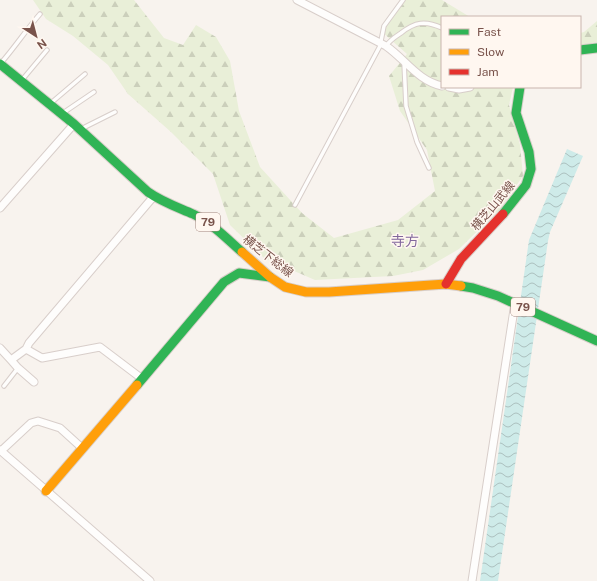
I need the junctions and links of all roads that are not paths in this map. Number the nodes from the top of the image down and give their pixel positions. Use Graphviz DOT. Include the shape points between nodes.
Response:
graph roads {
  1 [pos="297,0"];
  2 [pos="403,0"];
  3 [pos="40,14"];
  4 [pos="441,28"];
  5 [pos="383,44"];
  6 [pos="597,48"];
  7 [pos="47,50"];
  8 [pos="581,50"];
  9 [pos="404,61"];
  10 [pos="0,64"];
  11 [pos="85,74"];
  12 [pos="21,81"];
  13 [pos="441,86"];
  14 [pos="454,88"];
  15 [pos="464,88"];
  16 [pos="520,88"];
  17 [pos="94,92"];
  18 [pos="49,104"];
  19 [pos="115,112"];
  20 [pos="61,114"];
  21 [pos="74,124"];
  22 [pos="82,131"];
  23 [pos="429,168"];
  24 [pos="154,196"];
  25 [pos="295,205"];
  26 [pos="0,208"];
  27 [pos="270,276"];
  28 [pos="446,284"];
  29 [pos="515,303"];
  30 [pos="597,341"];
  31 [pos="26,349"];
  32 [pos="1,352"];
  33 [pos="11,360"];
  34 [pos="18,368"];
  35 [pos="141,378"];
  36 [pos="34,382"];
  37 [pos="4,386"];
  38 [pos="82,448"];
  39 [pos="0,450"];
  40 [pos="46,491"];
  41 [pos="150,581"];
  42 [pos="472,581"];
  1 -- 5 [label="street"];
  2 -- 5 [label="lane" via="384,26"];
  3 -- 10 [label="lane"];
  4 -- 5 [label="lane" via="423,23 415,24"];
  5 -- 9 [label="street"];
  5 -- 25 [label="lane"];
  6 -- 8 [label="main road"];
  7 -- 12 [label="lane"];
  9 -- 13 [label="street" via="418,75"];
  9 -- 23 [label="lane" via="406,106 417,142"];
  10 -- 12 [label="main road, 横芝下総線 / 79"];
  11 -- 18 [label="lane"];
  12 -- 18 [label="main road, 横芝下総線 / 79"];
  14 -- 15 [label="street"];
  16 -- 28 [label="main road, 横芝山武線" via="516,113 532,169 526,185 461,259"];
  17 -- 20 [label="lane"];
  18 -- 20 [label="main road, 横芝下総線 / 79"];
  19 -- 22 [label="lane"];
  20 -- 21 [label="main road, 横芝下総線 / 79"];
  21 -- 22 [label="main road, 横芝下総線 / 79"];
  21 -- 26 [label="street"];
  22 -- 24 [label="main road, 横芝下総線 / 79"];
  24 -- 27 [label="main road, 横芝下総線 / 79" via="209,223"];
  24 -- 31 [label="street"];
  27 -- 28 [label="main road, 横芝下総線 / 79" via="285,287 306,292"];
  27 -- 35 [label="main road" via="239,273 224,282"];
  28 -- 29 [label="main road, 横芝下総線 / 79" via="473,288"];
  29 -- 30 [label="main road, 横芝下総線 / 79"];
  29 -- 42 [label="street"];
  31 -- 33 [label="street"];
  31 -- 35 [label="street" via="42,358 100,347"];
  32 -- 33 [label="street"];
  33 -- 34 [label="street"];
  34 -- 36 [label="street"];
  34 -- 37 [label="lane"];
  35 -- 38 [label="main road"];
  38 -- 39 [label="street" via="60,428 38,421 31,423"];
  38 -- 40 [label="main road"];
  39 -- 40 [label="street"];
  40 -- 41 [label="street"];
}
